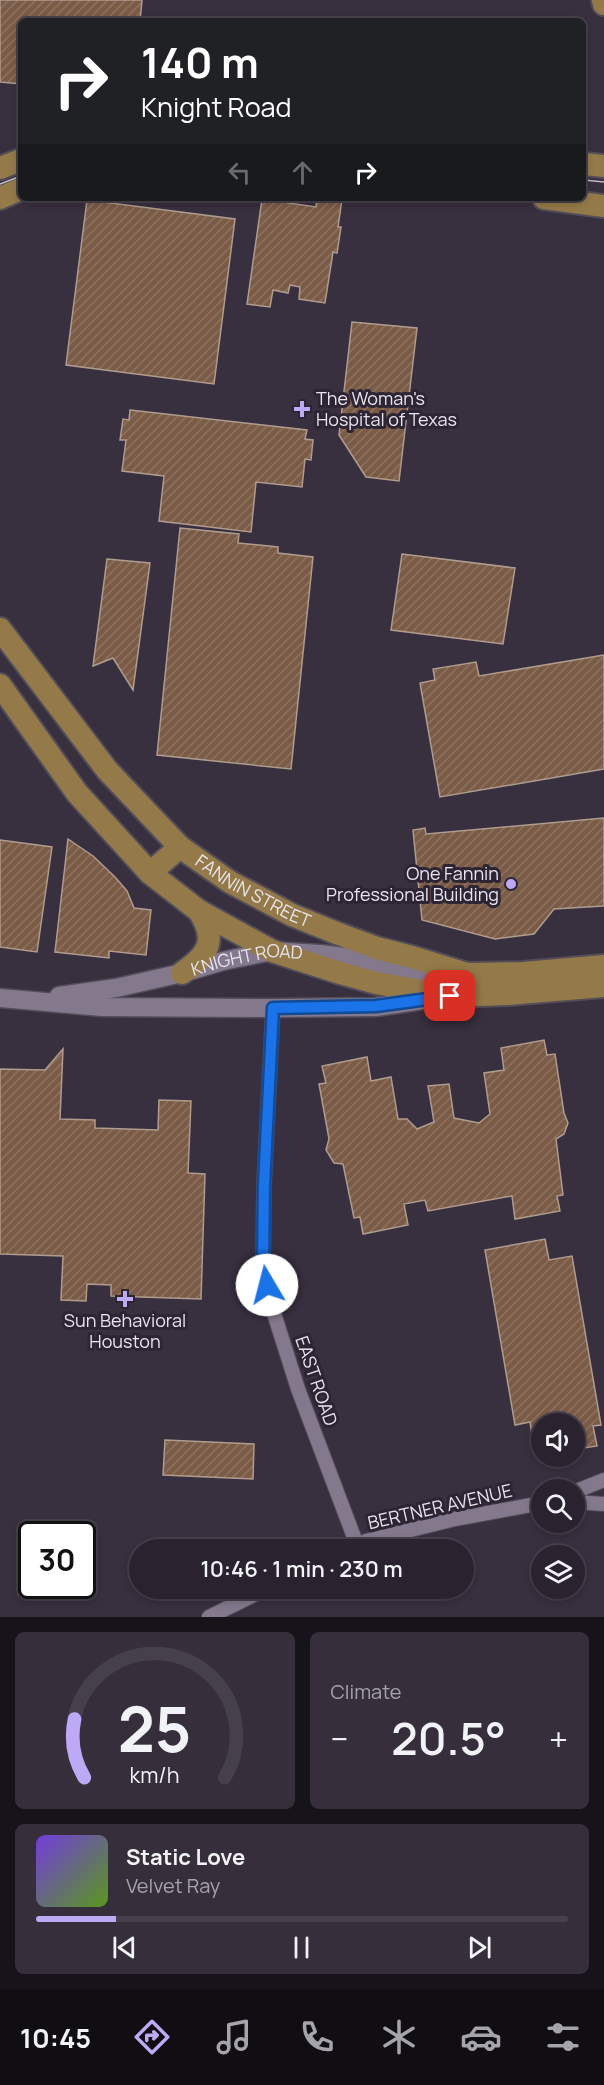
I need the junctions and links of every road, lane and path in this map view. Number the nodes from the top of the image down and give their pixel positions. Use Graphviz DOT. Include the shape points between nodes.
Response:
graph roads {
  1 [pos="18,161"];
  2 [pos="586,164"];
  3 [pos="604,166"];
  4 [pos="0,168"];
  5 [pos="18,190"];
  6 [pos="0,198"];
  7 [pos="566,201"];
  8 [pos="604,206"];
  9 [pos="0,628"];
  10 [pos="0,685"];
  11 [pos="180,847"];
  12 [pos="150,873"];
  13 [pos="199,911"];
  14 [pos="272,951"];
  15 [pos="604,966"];
  16 [pos="182,973"];
  17 [pos="467,974"];
  18 [pos="549,981"];
  19 [pos="604,986"];
  20 [pos="450,996"];
  21 [pos="0,998"];
  22 [pos="27,1000"];
  23 [pos="273,1008"];
  24 [pos="604,1480"];
  25 [pos="585,1488"];
  26 [pos="585,1503"];
  27 [pos="604,1504"];
  28 [pos="531,1505"];
  29 [pos="350,1539"];
  30 [pos="382,1539"];
  31 [pos="246,1599"];
  32 [pos="210,1617"];
  1 -- 4 [label="main road"];
  2 -- 3 [label="main road"];
  5 -- 6 [label="main road"];
  7 -- 8 [label="main road"];
  9 -- 11 [label="main road, FANNIN STREET" via="107,770"];
  10 -- 12 [label="main road, FANNIN STREET" via="77,793"];
  11 -- 12 [label="main road"];
  11 -- 17 [label="main road, FANNIN STREET" via="230,882 292,915 377,948"];
  12 -- 13 [label="main road, FANNIN STREET"];
  13 -- 14 [label="main road, FANNIN STREET"];
  13 -- 16 [label="main road" via="208,925 206,951 200,961"];
  14 -- 16 [label="street, KNIGHT ROAD"];
  14 -- 17 [label="street, KNIGHT ROAD" via="353,958 407,971"];
  14 -- 20 [label="main road, FANNIN STREET" via="385,985"];
  15 -- 18 [label="main road, FANNIN STREET"];
  16 -- 22 [label="street, KNIGHT ROAD" via="116,988"];
  17 -- 18 [label="main road, FANNIN STREET"];
  18 -- 19 [label="main road, FANNIN STREET"];
  18 -- 20 [label="main road, FANNIN STREET" via="508,994"];
  20 -- 23 [label="street, KNIGHT ROAD" via="376,1006"];
  21 -- 22 [label="street, KNIGHT ROAD"];
  22 -- 23 [label="street, KNIGHT ROAD" via="102,1007"];
  23 -- 29 [label="street, EAST ROAD" via="263,1265 271,1305"];
  24 -- 25 [label="street"];
  26 -- 27 [label="street"];
  28 -- 30 [label="street, BERTNER AVENUE" via="455,1519"];
  31 -- 32 [label="street"];
}
